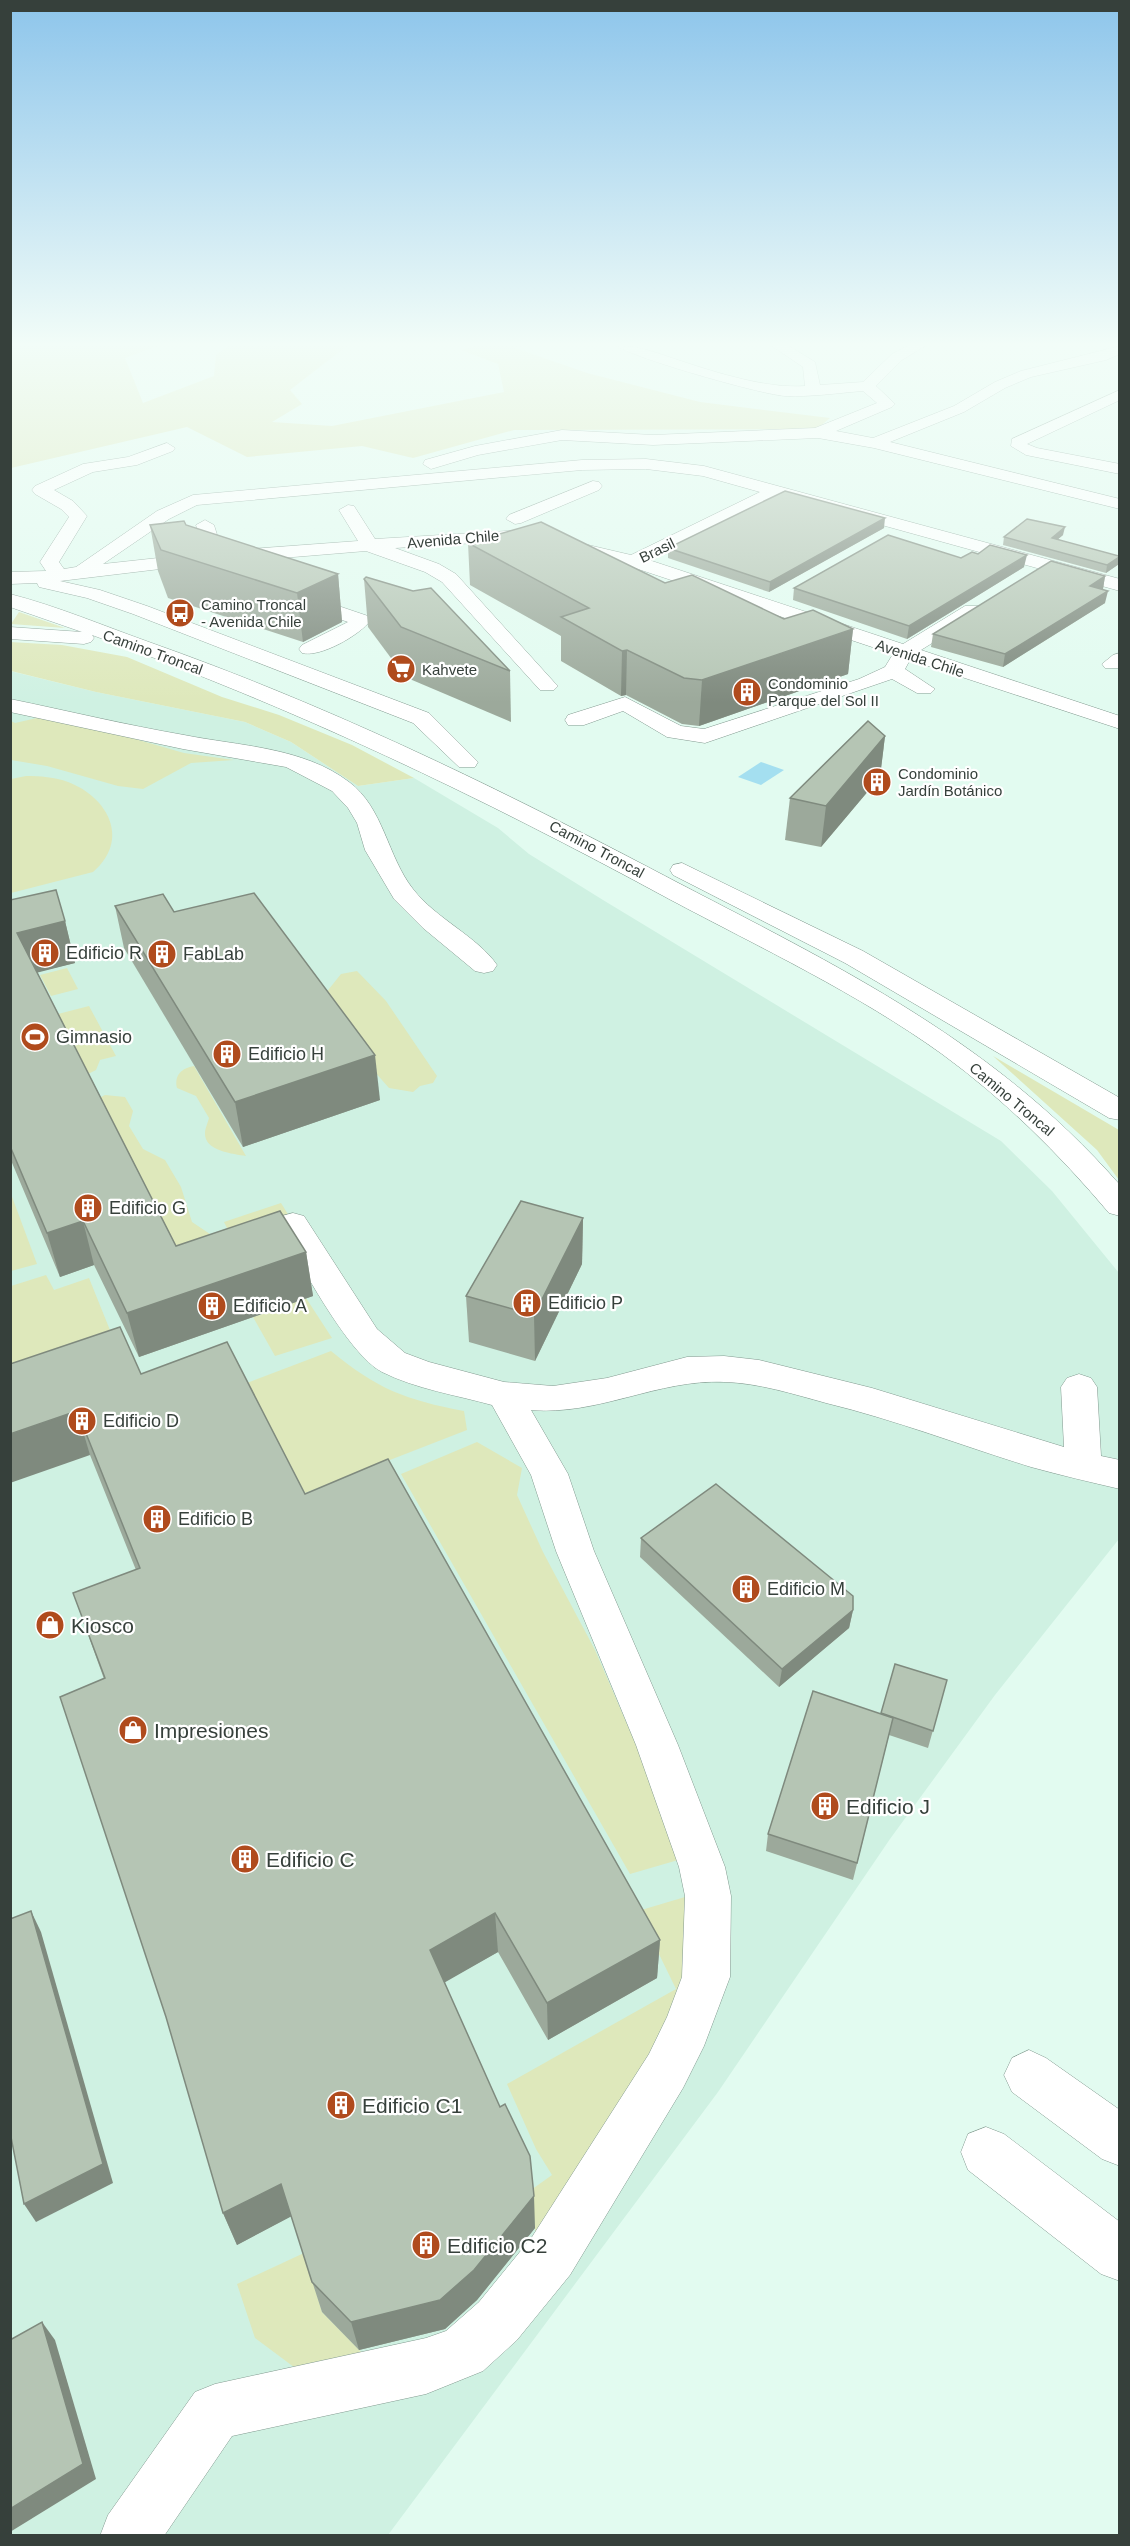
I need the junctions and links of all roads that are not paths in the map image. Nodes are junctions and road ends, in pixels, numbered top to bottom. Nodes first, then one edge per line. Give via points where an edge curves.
1 (108, 465) edge
2 (434, 465) edge
3 (594, 465) edge
4 (653, 465) edge
5 (962, 465) edge
6 (1098, 465) edge
7 (1119, 469) edge
8 (378, 484) junction
9 (593, 486) dead end
10 (777, 490) junction
11 (1119, 504) edge
12 (348, 510) dead end
13 (514, 520) junction
14 (205, 525) dead end
15 (905, 526) junction
16 (885, 537) edge
17 (370, 546) junction
18 (215, 558) junction
19 (185, 560) junction
20 (633, 561) junction
21 (1045, 565) junction
22 (81, 571) junction
23 (58, 573) junction
24 (229, 575) edge
25 (1025, 578) edge
26 (16, 580) edge
27 (1119, 585) edge
28 (284, 593) edge
29 (93, 594) junction
30 (784, 595) dead end
31 (10, 600) edge
32 (984, 603) edge
33 (764, 606) junction
34 (10, 633) edge
35 (130, 642) junction
36 (309, 649) dead end
37 (898, 662) junction
38 (548, 686) dead end
39 (924, 689) dead end
40 (10, 705) edge
41 (576, 720) dead end
42 (1119, 723) edge
43 (467, 762) junction
44 (484, 965) dead end
45 (1119, 1111) edge
46 (1119, 1206) edge
47 (293, 1224) dead end
48 (1079, 1387) dead end
49 (504, 1395) junction
50 (1083, 1466) junction
51 (1119, 1475) edge
52 (1029, 2075) dead end
53 (1119, 2141) edge
54 (986, 2152) dead end
55 (1119, 2255) edge
56 (129, 2535) edge

1 - 23 street via 89,468 41,490 78,516 49,562
2 - 8 street
3 - 8 street
4 - 10 street via 704,471
5 - 11 street
6 - 7 street
8 - 22 street via 193,500 163,515
9 - 13 street
10 - 15 street
10 - 20 street, Brasil
12 - 17 street
13 - 17 street, Avenida Chile via 469,537
13 - 20 street, Avenida Chile via 550,539
14 - 18 street
15 - 16 street
15 - 21 street
17 - 18 street, Avenida Chile
17 - 38 street via 449,578
18 - 19 street, Avenida Chile
19 - 22 street, Avenida Chile
19 - 24 street
20 - 33 street, Avenida Chile
21 - 25 street
21 - 27 street
22 - 23 street, Avenida Chile
22 - 29 street via 81,578
23 - 26 street, Avenida Chile
26 - 29 street, Camino Troncal
26 - 43 street, Camino Troncal via 362,714
28 - 36 street via 361,620 353,628
29 - 43 street, Camino Troncal via 421,718
30 - 33 street
31 - 35 street, Camino Troncal
32 - 37 street
33 - 37 street, Avenida Chile
34 - 35 street
35 - 46 street, Camino Troncal via 297,706 529,813 879,1002 975,1066 1020,1103 1061,1140
37 - 39 street
37 - 41 street via 866,683 705,736 675,732 625,703
37 - 42 street, Avenida Chile
40 - 44 street via 292,761 340,786 369,822 377,850 403,894
43 - 45 street, Camino Troncal via 854,957
47 - 49 street via 365,1338 393,1362
48 - 50 street
49 - 50 street via 553,1399 607,1391 687,1370 724,1368 872,1401
49 - 56 street via 549,1474 575,1551 657,1745 702,1867 708,1896 706,1977 666,2071 551,2256 498,2321 464,2352 426,2366 215,2412
50 - 51 street
52 - 53 street
54 - 55 street

